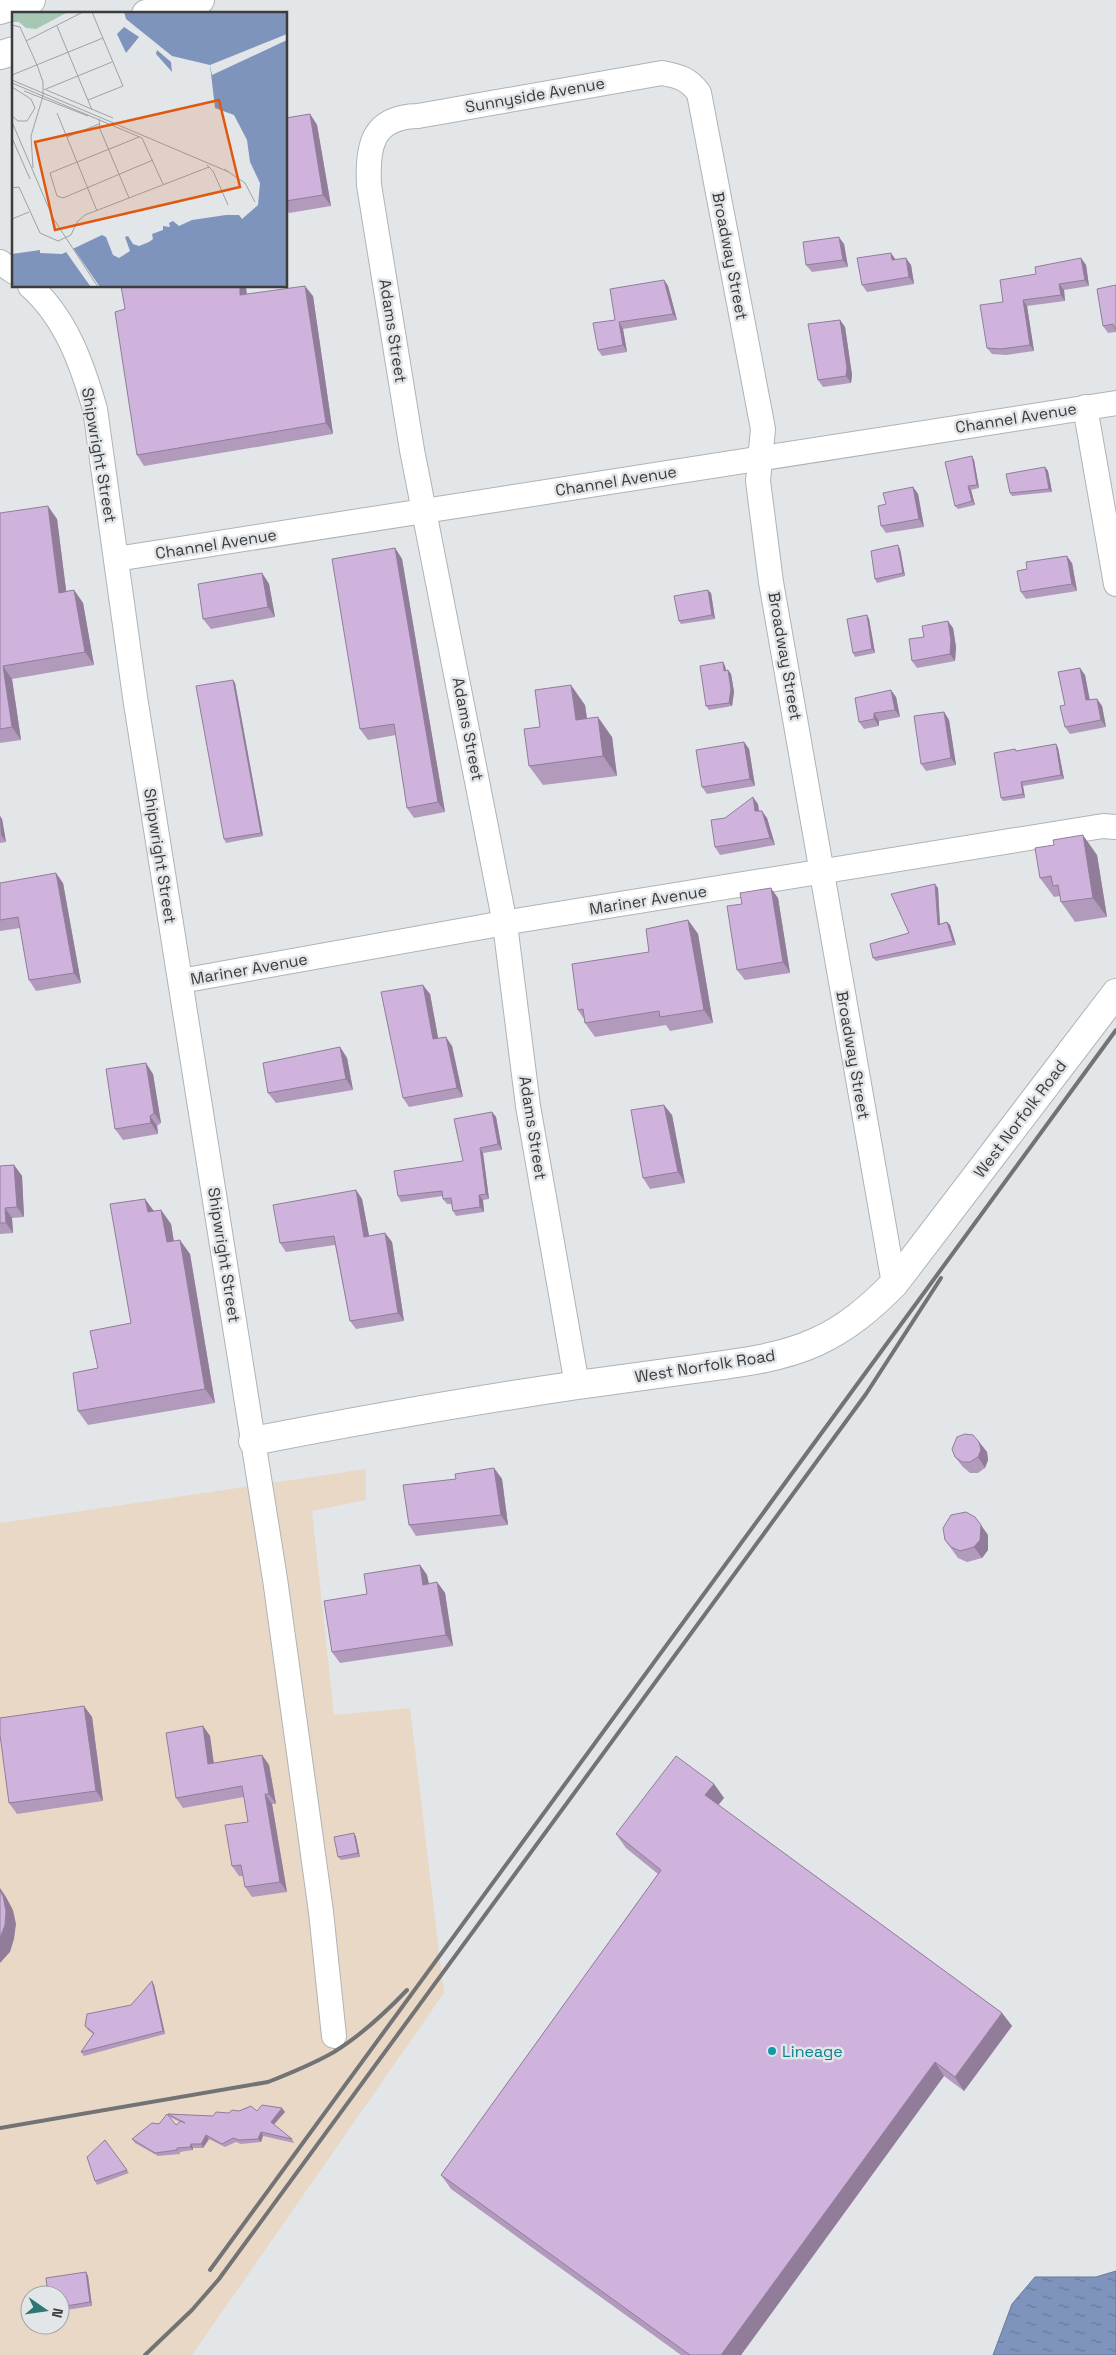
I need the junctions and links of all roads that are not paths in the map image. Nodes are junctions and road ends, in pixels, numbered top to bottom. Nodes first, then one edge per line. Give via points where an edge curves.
1 (31, 0) edge
2 (200, 0) edge
3 (0, 10) edge
4 (154, 12) edge
5 (640, 76) joint
6 (430, 114) joint
7 (0, 262) edge
8 (12, 271) edge
9 (32, 288) edge
10 (1116, 403) edge
11 (1085, 407) junction
12 (761, 457) junction
13 (425, 512) junction
14 (116, 558) junction
15 (1116, 584) edge
16 (1116, 827) edge
17 (822, 872) junction
18 (505, 924) junction
19 (180, 981) junction
20 (1116, 993) edge
21 (894, 1284) junction
22 (577, 1385) junction
23 (253, 1441) junction
24 (334, 2036) dead end

1 - 3 main road
2 - 4 main road
5 - 6 street, Sunnyside Avenue
5 - 12 street, Broadway Street via 662,73 680,76 692,83 699,93 763,430
6 - 13 street, Adams Street via 403,116 389,122 371,145 368,164 380,256
7 - 8 street
9 - 14 street, Shipwright Street via 59,321 85,373 95,410
10 - 11 street, Channel Avenue
11 - 12 street, Channel Avenue
11 - 15 street
12 - 13 street, Channel Avenue
12 - 17 street, Broadway Street via 758,481 771,582
13 - 14 street, Channel Avenue
13 - 18 street, Adams Street
14 - 19 street, Shipwright Street via 134,697
16 - 17 street, Mariner Avenue via 1102,826
17 - 18 street, Mariner Avenue
17 - 21 street, Broadway Street
18 - 19 street, Mariner Avenue
18 - 22 street, Adams Street via 528,1106
19 - 23 street, Shipwright Street
20 - 21 main road, West Norfolk Road
21 - 22 main road, West Norfolk Road via 846,1326 814,1343 739,1363
22 - 23 main road, West Norfolk Road via 388,1414
23 - 24 street, Shipwright Street via 321,1912

